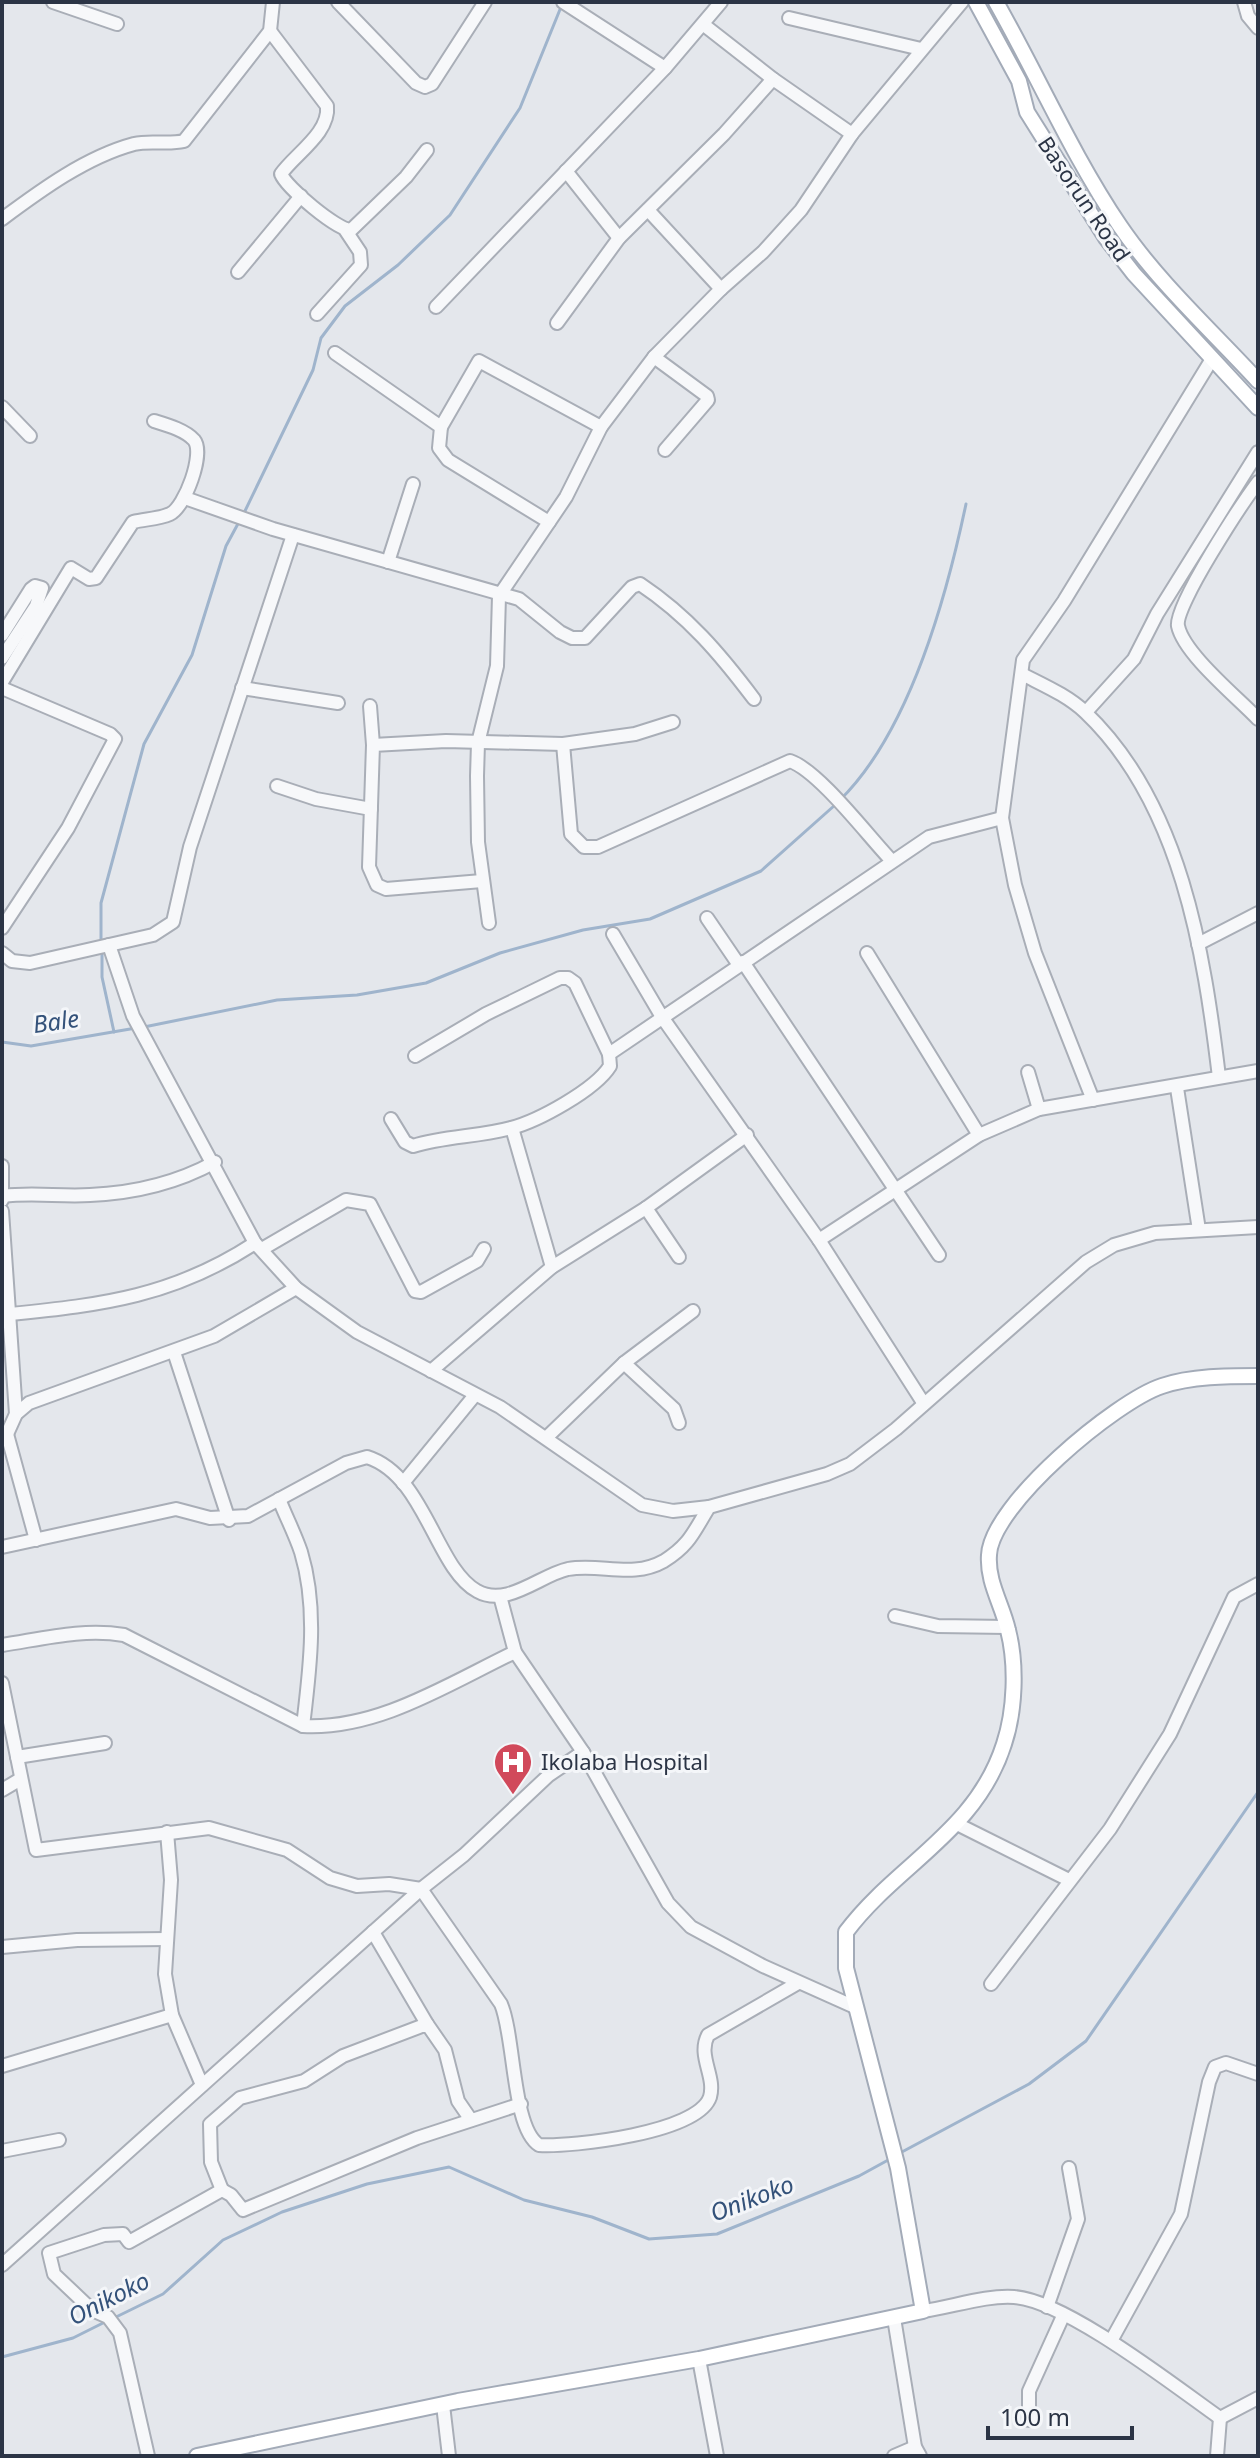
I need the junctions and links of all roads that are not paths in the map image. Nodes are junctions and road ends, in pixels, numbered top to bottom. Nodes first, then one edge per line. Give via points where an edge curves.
1 (53, 2) edge
2 (273, 2) edge
3 (485, 2) edge
4 (721, 2) edge
5 (962, 2) edge
6 (976, 2) edge
7 (996, 2) edge
8 (1244, 2) edge
9 (341, 3) edge
10 (564, 3) edge
11 (789, 18) dead end
12 (117, 24) dead end
13 (704, 25) junction
14 (1258, 28) edge
15 (270, 31) junction
16 (921, 49) junction
17 (665, 68) junction
18 (773, 79) junction
19 (852, 134) junction
20 (427, 150) dead end
21 (566, 171) junction
22 (301, 196) junction
23 (648, 210) junction
24 (2, 219) edge
25 (346, 231) junction
26 (619, 238) junction
27 (238, 272) dead end
28 (721, 289) junction
29 (436, 307) dead end
30 (317, 314) dead end
31 (557, 323) dead end
32 (335, 353) dead end
33 (654, 357) junction
34 (1212, 359) junction
35 (1258, 381) edge
36 (2, 407) edge
37 (1258, 408) edge
38 (154, 421) dead end
39 (441, 427) junction
40 (601, 427) junction
41 (30, 436) dead end
42 (665, 450) dead end
43 (1258, 452) edge
44 (1258, 482) edge
45 (413, 484) dead end
46 (185, 498) junction
47 (549, 522) junction
48 (293, 535) junction
49 (388, 562) junction
50 (499, 596) junction
51 (2, 635) edge
52 (2, 658) edge
53 (1022, 674) junction
54 (2, 685) edge
55 (242, 688) junction
56 (754, 699) dead end
57 (338, 703) dead end
58 (370, 706) dead end
59 (1086, 712) junction
60 (1258, 719) edge
61 (673, 722) dead end
62 (478, 743) junction
63 (563, 744) junction
64 (373, 745) junction
65 (277, 786) dead end
66 (371, 809) junction
67 (1002, 818) junction
68 (891, 860) junction
69 (482, 881) junction
70 (1258, 913) edge
71 (707, 918) dead end
72 (489, 923) dead end
73 (2, 928) edge
74 (613, 934) dead end
75 (1198, 944) junction
76 (98, 948) junction
77 (2, 953) edge
78 (867, 953) dead end
79 (741, 964) junction
80 (662, 1017) junction
81 (609, 1054) junction
82 (415, 1056) dead end
83 (1258, 1071) edge
84 (1028, 1072) dead end
85 (1219, 1077) junction
86 (1177, 1088) junction
87 (1093, 1100) junction
88 (1039, 1109) junction
89 (391, 1119) dead end
90 (512, 1128) junction
91 (747, 1135) junction
92 (979, 1135) junction
93 (215, 1162) junction
94 (2, 1166) edge
95 (896, 1191) junction
96 (3, 1198) edge
97 (646, 1208) junction
98 (2, 1211) edge
99 (1258, 1227) edge
100 (1199, 1230) junction
101 (819, 1240) junction
102 (258, 1246) junction
103 (484, 1249) dead end
104 (939, 1255) dead end
105 (679, 1257) dead end
106 (552, 1267) junction
107 (4, 1272) edge
108 (296, 1288) junction
109 (693, 1311) dead end
110 (10, 1314) junction
111 (174, 1352) junction
112 (624, 1363) junction
113 (431, 1371) junction
114 (1258, 1376) edge
115 (475, 1395) junction
116 (924, 1404) junction
117 (16, 1414) junction
118 (679, 1423) dead end
119 (5, 1434) edge
120 (546, 1438) junction
121 (403, 1483) junction
122 (279, 1499) junction
123 (709, 1507) junction
124 (229, 1520) junction
125 (36, 1540) junction
126 (2, 1547) edge
127 (1258, 1584) edge
128 (500, 1596) junction
129 (895, 1616) dead end
130 (1007, 1627) junction
131 (2, 1645) edge
132 (515, 1652) junction
133 (2, 1683) edge
134 (303, 1726) junction
135 (105, 1743) dead end
136 (583, 1752) junction
137 (17, 1757) junction
138 (19, 1780) junction
139 (2, 1790) edge
140 (959, 1825) junction
141 (167, 1832) junction
142 (1069, 1880) junction
143 (421, 1889) junction
144 (373, 1932) junction
145 (167, 1939) junction
146 (2, 1947) edge
147 (798, 1983) junction
148 (991, 1984) dead end
149 (857, 2008) junction
150 (172, 2015) junction
151 (427, 2024) junction
152 (2, 2066) edge
153 (1258, 2074) edge
154 (202, 2085) junction
155 (521, 2104) junction
156 (471, 2120) junction
157 (59, 2140) dead end
158 (2, 2151) edge
159 (1069, 2168) dead end
160 (222, 2190) junction
161 (2, 2265) edge
162 (1047, 2307) junction
163 (923, 2311) junction
164 (1063, 2316) junction
165 (894, 2318) junction
166 (1111, 2341) junction
167 (699, 2359) junction
168 (1258, 2398) edge
169 (443, 2405) junction
170 (1220, 2418) junction
171 (1029, 2420) dead end
172 (917, 2451) edge
173 (148, 2456) edge
174 (197, 2456) edge
175 (449, 2456) edge
176 (717, 2456) edge
177 (894, 2456) edge
178 (1217, 2456) edge

1 - 12 street
2 - 15 street
3 - 9 street via 425,87
4 - 13 street
5 - 16 street
6 - 34 main road, Basorun Road via 1019,81 1027,112 1106,238
7 - 35 main road, Basorun Road via 1080,163 1120,226
8 - 14 street
10 - 17 street
11 - 16 street
13 - 17 street
13 - 18 street
15 - 22 street via 327,106 322,127 281,174
15 - 24 street via 184,141 146,141 114,152 71,172
16 - 19 street
17 - 21 street
18 - 19 street
18 - 23 street
19 - 28 street via 801,210
20 - 25 street via 406,177
21 - 26 street
21 - 29 street
22 - 25 street
22 - 27 street
23 - 26 street
23 - 28 street
25 - 30 street via 360,252 361,265
26 - 31 street
28 - 33 street
32 - 39 street
33 - 40 street
33 - 42 street via 708,400
34 - 37 main road, Basorun Road
34 - 53 street via 1064,601 1026,653
36 - 41 street
38 - 46 street via 182,432 198,449
39 - 40 street via 479,361
39 - 47 street via 439,448 448,460
40 - 47 street via 580,474
43 - 59 street via 1134,659
44 - 60 street via 1178,614 1192,651
45 - 49 street
46 - 48 street
46 - 54 street via 173,513 133,522 96,578 71,568
47 - 50 street
48 - 49 street
48 - 55 street
49 - 50 street
50 - 56 street via 519,599 560,632 578,639 640,584 713,644
50 - 62 street via 497,666
51 - 52 street via 31,589 42,588
53 - 59 street
53 - 67 street
54 - 73 street via 115,739 68,828
55 - 57 street
55 - 76 street via 190,847 173,922 153,935
58 - 64 street
59 - 75 street via 1156,813
61 - 63 street via 635,734
62 - 63 street
62 - 64 street
62 - 69 street
63 - 68 street via 571,834 584,847 598,847 784,761 802,766
64 - 66 street
65 - 66 street
66 - 69 street via 369,867 377,885 386,889
67 - 68 street via 942,831
67 - 87 street via 1035,953
68 - 79 street
69 - 72 street
70 - 75 street
71 - 79 street
74 - 80 street
75 - 85 street
76 - 77 street via 30,963 12,961
76 - 93 street
78 - 92 street
79 - 80 street
79 - 95 street
80 - 81 street
80 - 91 street
81 - 82 street via 575,983 560,978
81 - 90 street via 610,1066 584,1092
83 - 85 street
84 - 88 street
85 - 86 street
86 - 87 street
86 - 100 street
87 - 88 street
88 - 92 street
89 - 90 street via 413,1146
90 - 106 street
91 - 97 street
91 - 101 street
92 - 95 street
93 - 96 street via 176,1181 137,1190 87,1196 31,1192
93 - 102 street
94 - 96 street
95 - 101 street
95 - 104 street
97 - 105 street
97 - 106 street
98 - 107 street
99 - 100 street
100 - 116 street via 1155,1233 1099,1253
101 - 116 street
102 - 103 street via 353,1200 370,1204 415,1291 477,1261
102 - 108 street
102 - 110 street via 193,1277 105,1305
106 - 113 street
107 - 110 street
108 - 111 street via 244,1321
108 - 113 street via 357,1332
109 - 112 street
110 - 117 street
111 - 117 street via 64,1388
111 - 124 street
112 - 118 street via 674,1409
112 - 120 street
113 - 115 street
114 - 130 main road via 1179,1381 1143,1393 1033,1483 990,1541 989,1573
115 - 120 street
115 - 121 street
116 - 123 street via 850,1464
117 - 119 street
119 - 125 street
120 - 123 street via 642,1505 673,1511
121 - 122 street via 375,1459 359,1456
121 - 128 street via 462,1577 477,1592
122 - 124 street
122 - 134 street via 301,1553 311,1619
123 - 128 street via 692,1539 662,1562 623,1572 567,1569
124 - 125 street via 176,1509
125 - 126 street
127 - 142 street via 1234,1597 1170,1734 1110,1829
128 - 132 street
129 - 130 street via 938,1626
130 - 140 main road via 1012,1697 1005,1744
131 - 134 street via 78,1633 124,1635
132 - 134 street via 363,1721
132 - 136 street
133 - 137 street
135 - 137 street
136 - 143 street via 549,1775
136 - 147 street via 668,1903 691,1927
137 - 138 street
138 - 139 street
138 - 141 street via 36,1850
140 - 142 street
140 - 149 main road via 846,1932 846,1968
141 - 143 street via 209,1828 287,1850 330,1878 357,1886
141 - 145 street
142 - 148 street
143 - 144 street
143 - 155 street via 501,2004 509,2022
144 - 151 street
144 - 154 street
145 - 146 street
145 - 150 street via 165,1974
147 - 149 street
147 - 155 street via 708,2035 704,2054 709,2099 681,2121 606,2139 539,2145 524,2127
149 - 163 main road via 898,2168
150 - 152 street
150 - 154 street
151 - 156 street via 445,2050 458,2101
151 - 160 street via 343,2056 304,2081 240,2098 210,2124 211,2162
153 - 166 street via 1226,2063 1215,2067 1181,2214
154 - 161 street
155 - 156 street
156 - 160 street via 243,2210
157 - 158 street
159 - 162 street via 1078,2219
160 - 173 street via 129,2242 123,2234 104,2235 49,2253 54,2274 120,2333
162 - 163 street via 1010,2297
162 - 164 street
163 - 165 main road
164 - 166 street
164 - 171 street via 1029,2391
165 - 167 main road
165 - 172 street
166 - 170 street
167 - 169 main road
167 - 176 street
168 - 170 street
169 - 174 main road
169 - 175 street
170 - 178 street
172 - 177 street

